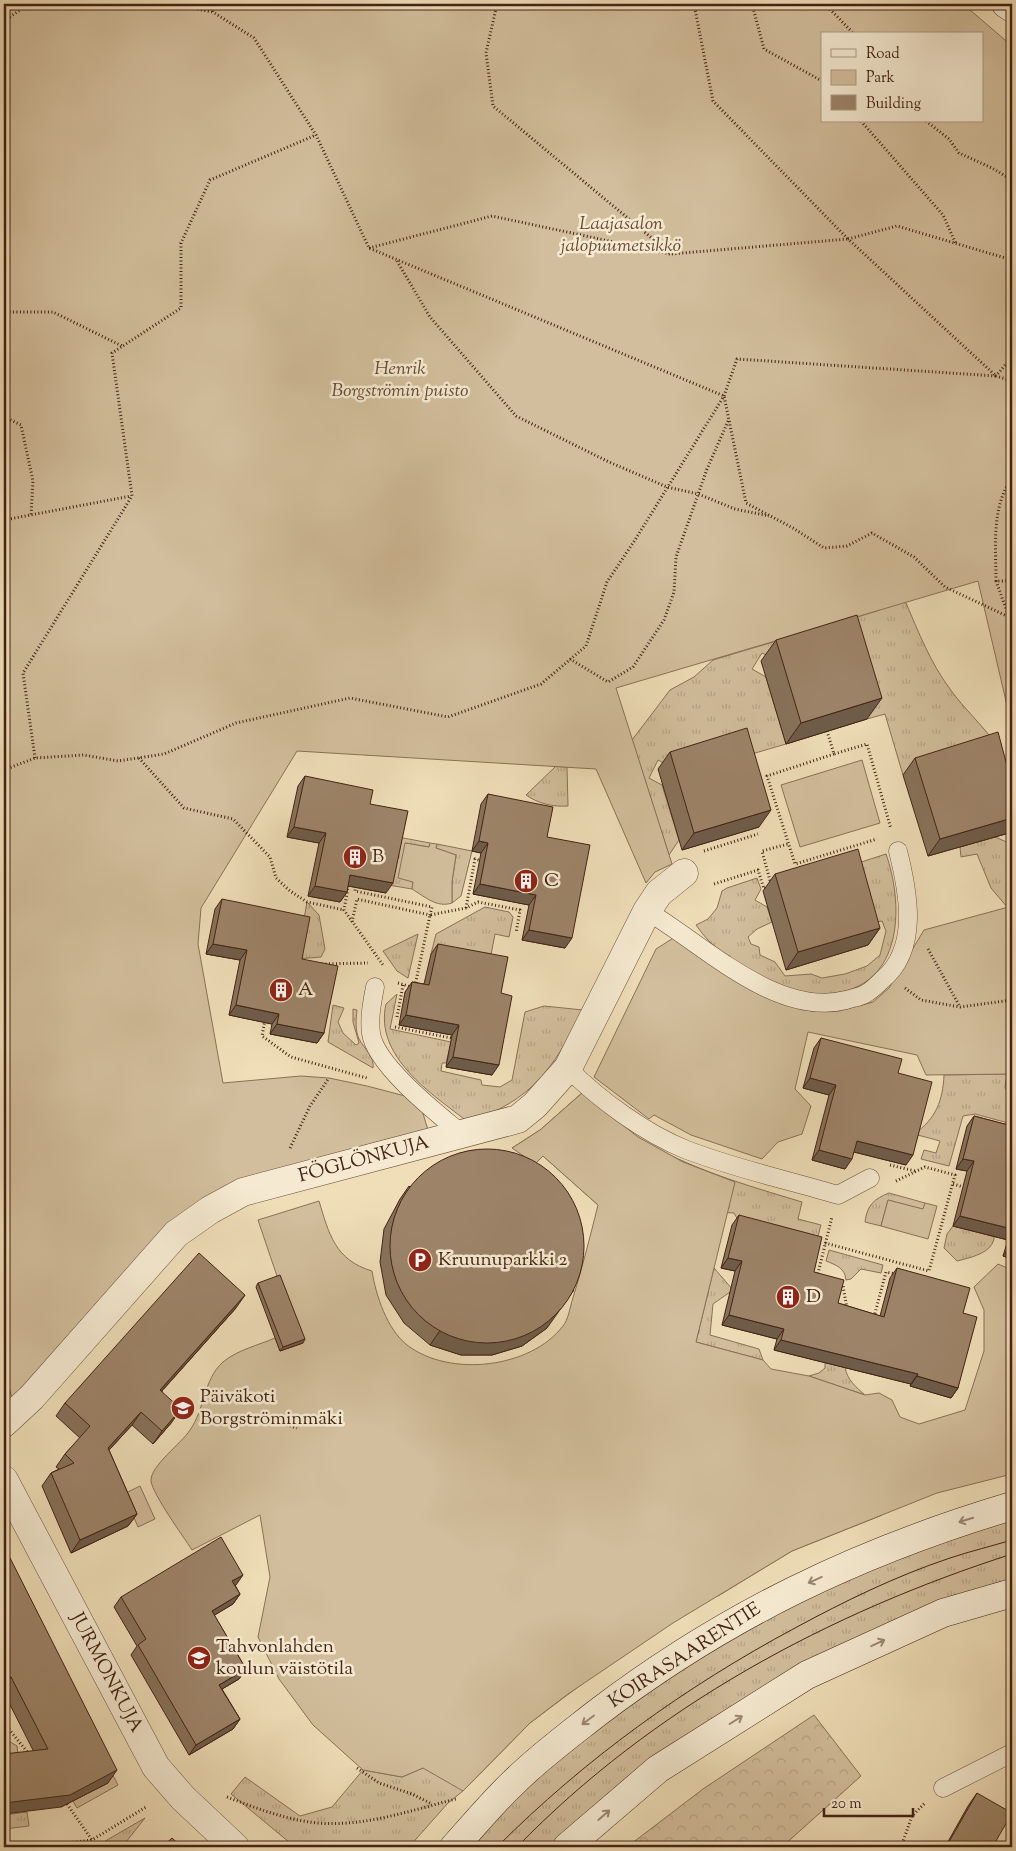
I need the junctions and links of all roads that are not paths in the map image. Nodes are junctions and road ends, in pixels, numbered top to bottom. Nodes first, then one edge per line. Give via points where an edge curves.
1 (1006, 4) edge
2 (1012, 8) edge
3 (895, 842) road end
4 (692, 863) edge
5 (647, 910) junction
6 (376, 987) dead end
7 (568, 1068) junction
8 (462, 1134) junction
9 (870, 1178) dead end
10 (4, 1423) edge
11 (4, 1480) edge
12 (1012, 1506) edge
13 (1012, 1592) edge
14 (1012, 1753) edge
15 (943, 1788) road end
16 (235, 1847) edge
17 (454, 1847) edge
18 (568, 1847) edge

1 - 2 street
3 - 5 lane via 905,879 909,913 903,951 888,976 864,995 830,1004 802,1001 775,992 735,971
4 - 5 street, FÖGLÖNKUJA via 659,893
5 - 7 street, FÖGLÖNKUJA
6 - 8 lane via 370,1014 371,1035 384,1058 409,1089
7 - 8 street, FÖGLÖNKUJA via 518,1119
7 - 9 lane via 581,1082 658,1136 696,1153 838,1195
8 - 10 street, FÖGLÖNKUJA via 243,1192 210,1210 176,1234 32,1397
11 - 16 street, JURMONKUJA via 156,1767 183,1798
12 -> 17 street, KOIRASAARENTIE via 875,1552 732,1622 633,1685 571,1733 513,1782
18 -> 13 street via 658,1769 807,1675 943,1613
14 - 15 lane

